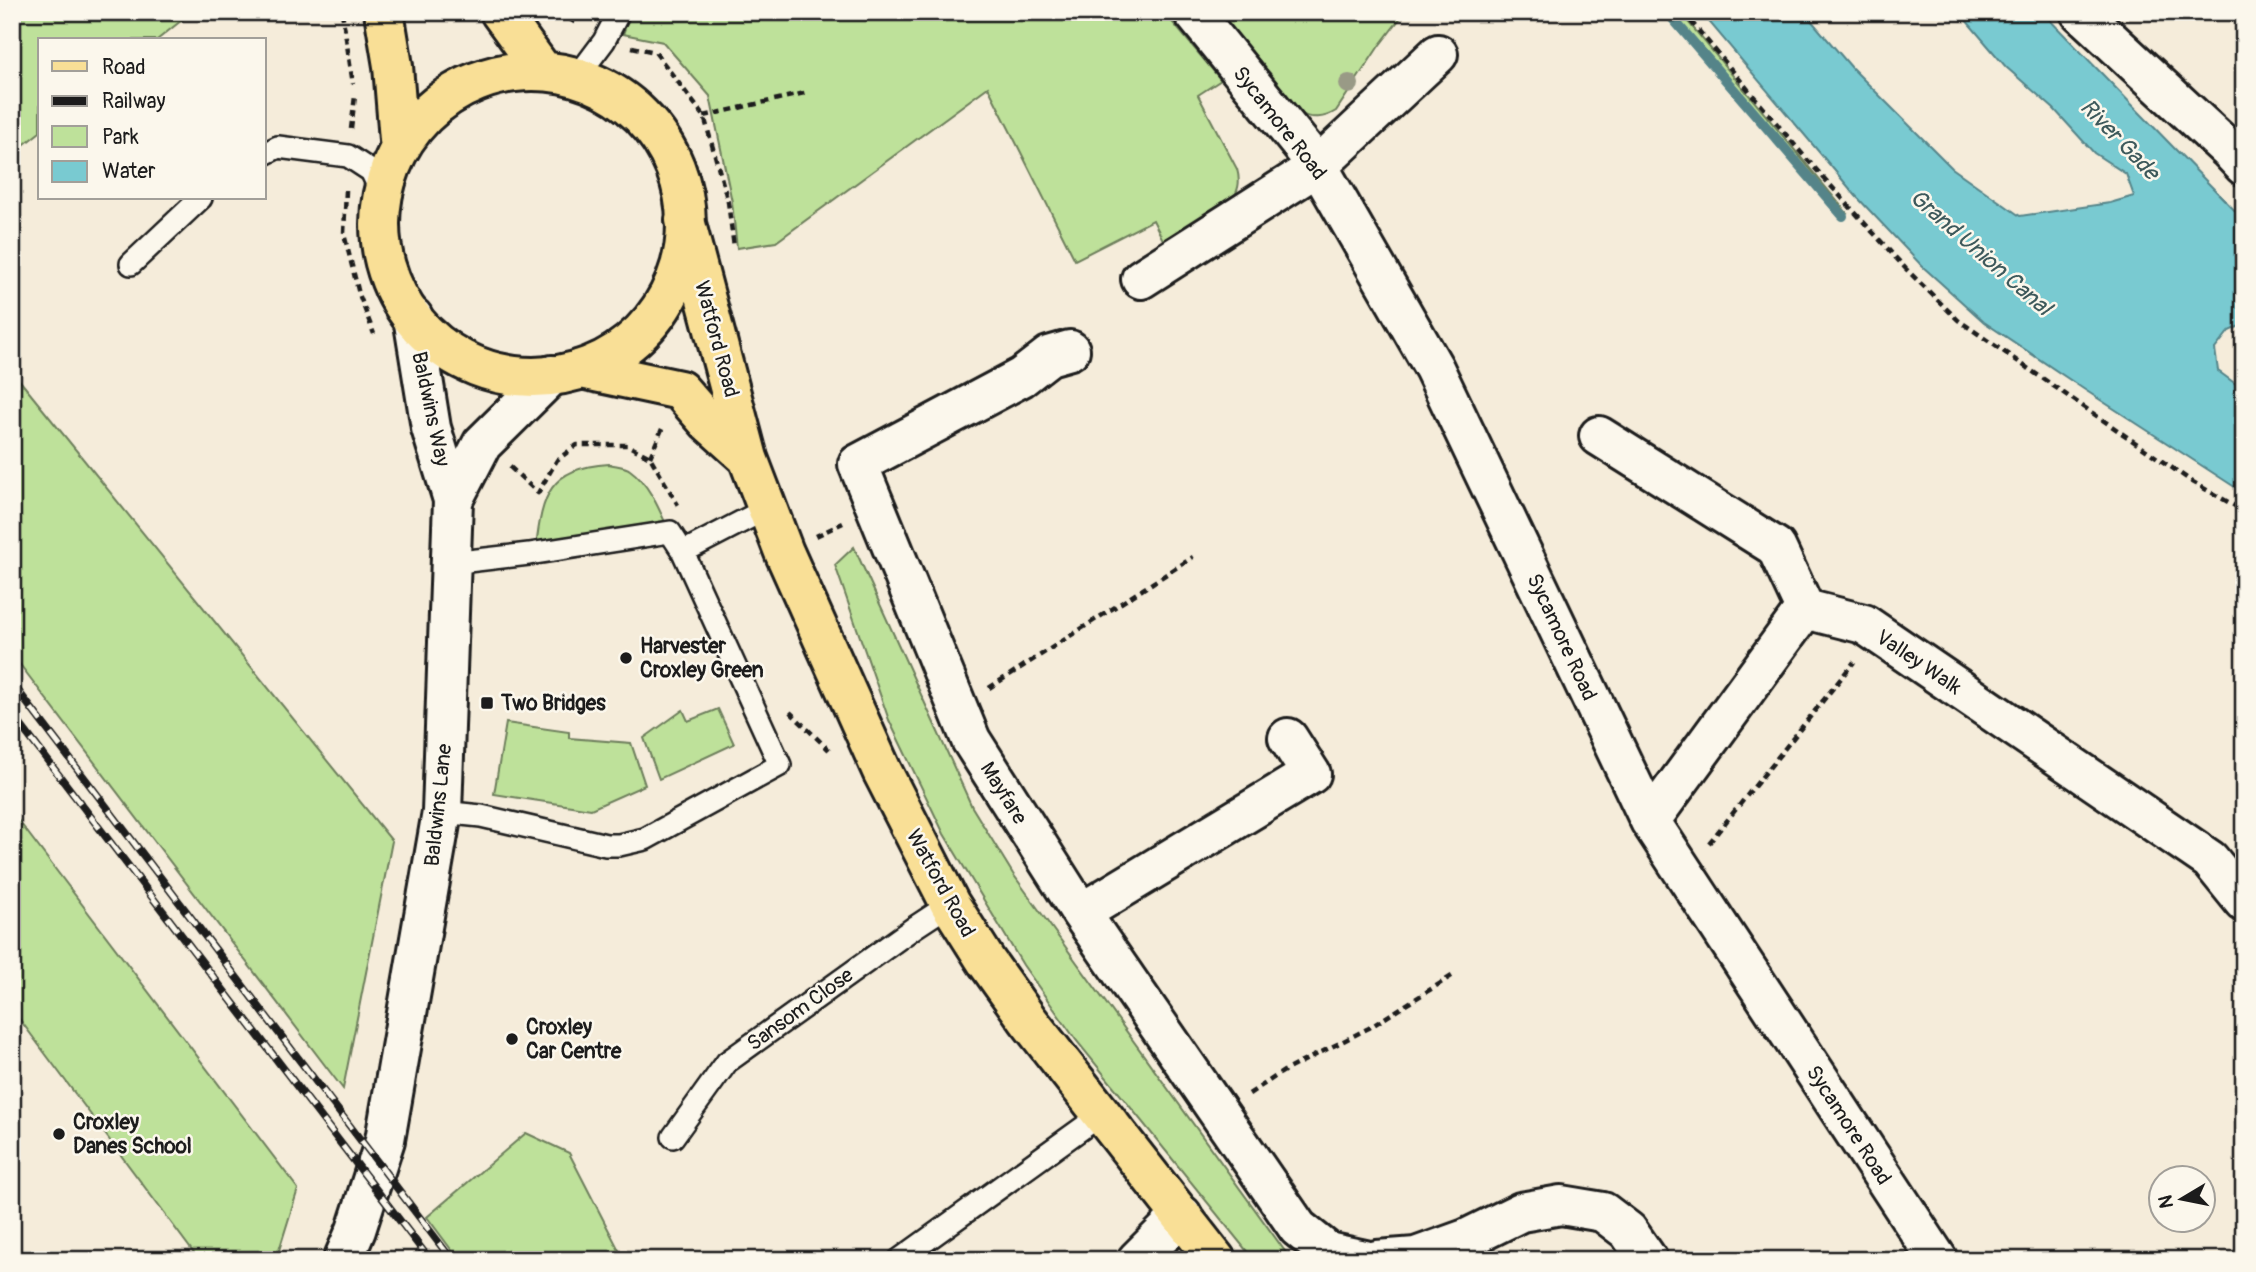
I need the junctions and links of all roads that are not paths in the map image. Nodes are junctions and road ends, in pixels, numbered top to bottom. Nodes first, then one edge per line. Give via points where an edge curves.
1 (383, 12) edge
2 (500, 12) edge
3 (619, 12) edge
4 (1193, 12) edge
5 (2080, 12) edge
6 (1438, 54) dead end
7 (559, 73) junction
8 (398, 140) junction
9 (266, 153) edge
10 (1318, 166) junction
11 (2244, 166) edge
12 (382, 194) junction
13 (199, 200) edge
14 (685, 220) junction
15 (131, 264) dead end
16 (1142, 279) dead end
17 (413, 317) junction
18 (1070, 350) dead end
19 (566, 372) junction
20 (1599, 436) dead end
21 (748, 458) junction
22 (453, 500) junction
23 (766, 509) junction
24 (683, 552) junction
25 (451, 563) junction
26 (1805, 609) junction
27 (1287, 738) dead end
28 (442, 812) junction
29 (1650, 821) junction
30 (2244, 902) edge
31 (950, 904) junction
32 (1081, 913) junction
33 (1102, 1114) junction
34 (673, 1137) dead end
35 (1182, 1215) junction
36 (343, 1260) edge
37 (900, 1260) edge
38 (1137, 1260) edge
39 (1216, 1260) edge
40 (1365, 1260) edge
41 (1377, 1260) edge
42 (1648, 1260) edge
43 (1938, 1260) edge

1 - 8 main road via 393,66
2 - 7 main road
3 - 7 lane via 604,41
4 - 10 street, Sycamore Road
5 - 11 street
6 - 10 street
7 - 8 main road via 513,74 454,97
7 - 14 main road via 611,89 647,118 675,170
8 - 12 main road
9 - 12 lane via 278,147 348,156 371,171
10 - 16 street
10 - 29 street, Sycamore Road via 1434,368
12 - 17 main road via 378,214 381,248 391,279
13 - 15 lane
14 - 19 main road via 678,277 662,309 615,351
14 - 21 main road, Watford Road
17 - 19 main road via 427,336 480,366 515,376
17 - 22 street, Baldwins Way via 431,428
18 - 32 street, Mayfare via 1049,356 1022,377 858,464 971,740
19 - 21 main road, Watford Road via 680,390
19 - 22 street, Baldwins Lane via 482,444
20 - 26 street via 1776,547
21 - 23 main road, Watford Road
22 - 25 street, Baldwins Lane
23 - 24 lane
23 - 31 main road, Watford Road via 881,771
24 - 25 lane via 670,532
24 - 28 lane via 780,765 645,839 619,845
25 - 28 street, Baldwins Lane
26 - 29 street
26 - 30 street, Valley Walk via 1864,624 2210,860
27 - 32 street via 1311,774
28 - 36 street, Baldwins Lane via 385,1140
29 - 43 street, Sycamore Road
31 - 33 main road, Watford Road via 1028,1020
31 - 34 lane, Sansom Close via 727,1062
32 - 40 street, Mayfare via 1298,1228 1328,1252
33 - 35 main road, Watford Road
33 - 37 lane
35 - 38 street
35 - 39 main road, Watford Road
41 - 42 street via 1416,1257 1521,1212 1561,1205 1603,1212 1628,1231

